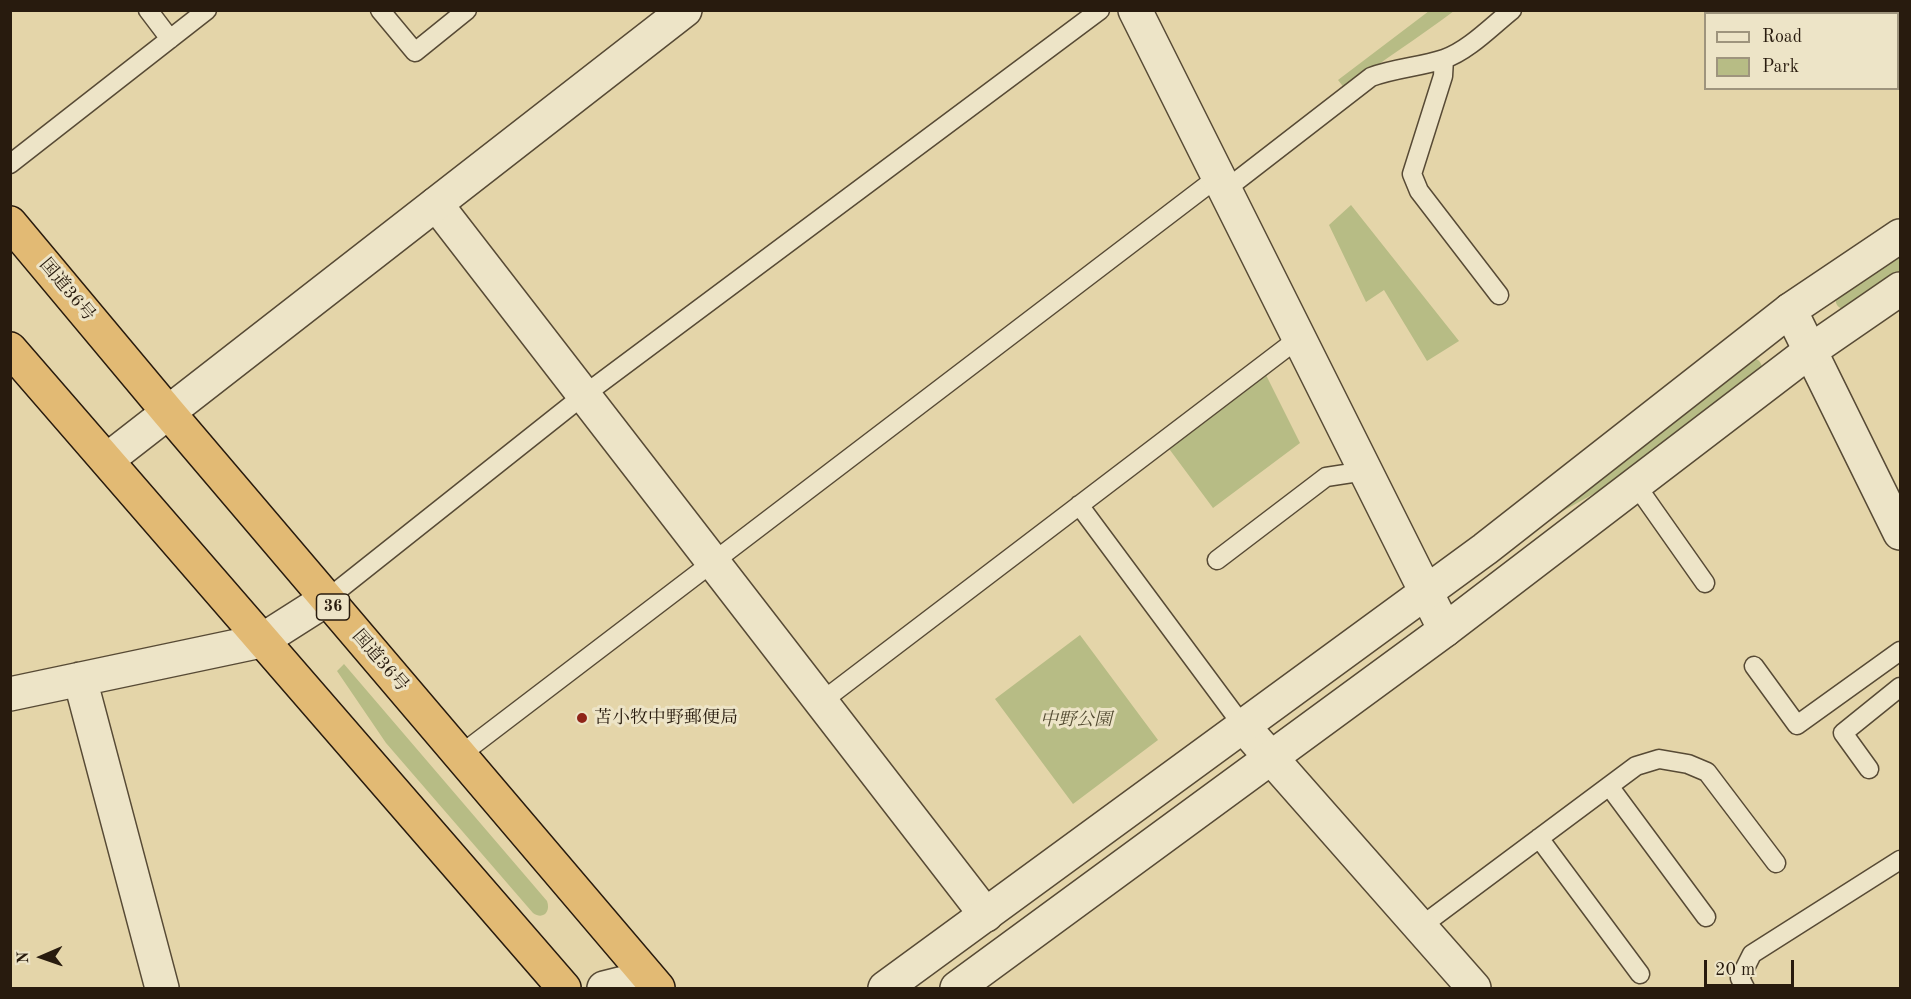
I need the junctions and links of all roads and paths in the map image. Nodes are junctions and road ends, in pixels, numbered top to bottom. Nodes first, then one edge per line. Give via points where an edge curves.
1 (148, 10) edge
2 (207, 10) edge
3 (380, 10) edge
4 (467, 10) edge
5 (685, 10) edge
6 (1100, 10) edge
7 (1512, 10) edge
8 (1135, 11) edge
9 (170, 39) junction
10 (1444, 58) junction
11 (10, 164) edge
12 (1221, 183) junction
13 (436, 204) junction
14 (10, 223) edge
15 (1900, 236) edge
16 (1900, 289) edge
17 (1499, 295) dead end
18 (1790, 310) junction
19 (1299, 338) junction
20 (10, 349) edge
21 (1810, 351) junction
22 (584, 395) junction
23 (168, 412) junction
24 (107, 460) junction
25 (1365, 471) junction
26 (1636, 485) junction
27 (1079, 505) junction
28 (1900, 533) edge
29 (1217, 560) dead end
30 (712, 562) junction
31 (1705, 583) dead end
32 (1426, 592) junction
33 (327, 599) junction
34 (1445, 630) junction
35 (261, 640) junction
36 (1900, 651) edge
37 (1754, 666) dead end
38 (80, 679) junction
39 (1900, 687) edge
40 (10, 694) edge
41 (821, 702) junction
42 (1243, 726) junction
43 (460, 755) junction
44 (1270, 758) junction
45 (1869, 769) dead end
46 (1609, 786) junction
47 (1539, 838) junction
48 (1900, 860) edge
49 (1776, 863) dead end
50 (986, 915) junction
51 (1706, 917) dead end
52 (1420, 927) junction
53 (1640, 975) dead end
54 (653, 983) edge
55 (162, 988) edge
56 (564, 988) edge
57 (604, 988) edge
58 (885, 988) edge
59 (957, 988) edge
60 (1474, 988) edge
61 (1745, 988) edge

1 - 9 lane
2 - 9 lane
3 - 4 lane via 416,52
5 - 13 street
6 - 22 lane
7 - 10 lane via 1462,49
8 - 12 street
9 - 11 lane
10 - 12 lane via 1371,77
10 - 17 lane via 1443,76 1412,174 1419,191
12 - 19 street
12 - 30 lane
13 - 22 street
13 - 23 street
14 - 23 highway, 国道36号 / 36
15 - 18 street
16 - 21 street
18 - 21 street
18 - 32 street
19 - 25 street
19 - 27 lane
20 - 24 highway
21 - 26 street
21 - 28 street
22 - 30 street
22 - 33 lane
23 - 24 street
23 - 33 highway, 国道36号 / 36
24 - 35 highway
25 - 29 lane via 1326,477
25 - 32 street
26 - 31 lane
26 - 34 street
27 - 41 lane
27 - 42 lane
30 - 41 street
30 - 43 lane
32 - 34 street
32 - 42 street
33 - 35 street
33 - 43 highway, 国道36号 / 36
34 - 44 street
35 - 38 street
35 - 56 highway
36 - 37 lane via 1797,725
38 - 40 street
38 - 55 street
39 - 45 lane via 1843,733
41 - 50 street
42 - 44 street
42 - 50 street
43 - 54 highway, 国道36号 / 36
44 - 52 street
44 - 59 street
46 - 47 lane
46 - 49 lane via 1636,766 1659,759 1707,772
46 - 51 lane
47 - 52 lane
47 - 53 lane
48 - 61 lane via 1752,954 1740,978
50 - 58 street
52 - 60 street
54 - 57 street

